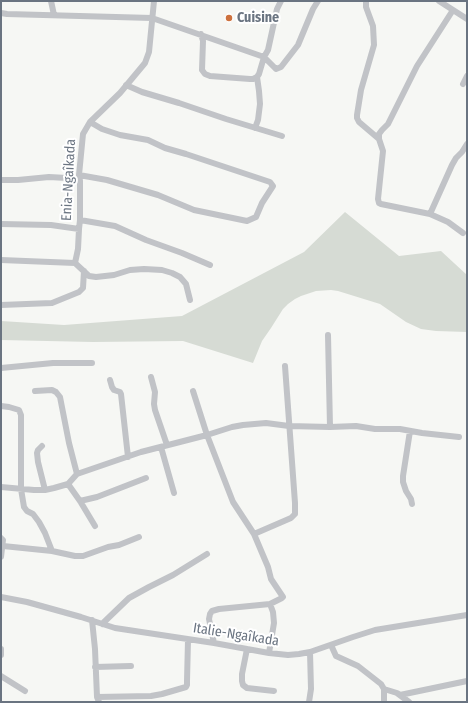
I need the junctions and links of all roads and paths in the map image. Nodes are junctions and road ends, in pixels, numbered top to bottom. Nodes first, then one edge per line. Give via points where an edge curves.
1 (51, 1) edge
2 (154, 1) edge
3 (281, 1) edge
4 (318, 1) edge
5 (366, 1) edge
6 (439, 1) edge
7 (453, 10) junction
8 (1, 13) edge
9 (54, 15) junction
10 (152, 18) junction
11 (467, 19) edge
12 (201, 34) junction
13 (264, 57) junction
14 (467, 76) edge
15 (257, 77) junction
16 (463, 84) dead end
17 (126, 85) junction
18 (90, 122) junction
19 (255, 128) junction
20 (282, 136) dead end
21 (378, 139) junction
22 (467, 144) edge
23 (79, 178) junction
24 (1, 180) edge
25 (430, 214) junction
26 (80, 220) junction
27 (1, 224) edge
28 (79, 229) junction
29 (463, 233) dead end
30 (1, 260) edge
31 (75, 263) junction
32 (210, 265) dead end
33 (84, 271) junction
34 (190, 300) dead end
35 (1, 305) edge
36 (328, 335) dead end
37 (92, 363) dead end
38 (285, 366) dead end
39 (1, 368) edge
40 (151, 377) dead end
41 (110, 380) dead end
42 (36, 391) dead end
43 (193, 391) dead end
44 (1, 406) edge
45 (289, 426) junction
46 (330, 427) junction
47 (410, 431) junction
48 (207, 436) junction
49 (459, 437) dead end
50 (42, 446) dead end
51 (164, 446) junction
52 (128, 456) junction
53 (78, 474) junction
54 (146, 478) dead end
55 (68, 484) junction
56 (1, 487) edge
57 (21, 489) junction
58 (45, 490) junction
59 (174, 493) dead end
60 (80, 501) junction
61 (412, 504) dead end
62 (95, 526) dead end
63 (254, 534) junction
64 (139, 537) dead end
65 (1, 538) edge
66 (3, 546) junction
67 (52, 551) junction
68 (207, 554) dead end
69 (1, 557) edge
70 (1, 597) edge
71 (270, 604) junction
72 (467, 615) edge
73 (92, 620) junction
74 (102, 624) junction
75 (188, 640) junction
76 (214, 643) junction
77 (331, 645) junction
78 (1, 649) edge
79 (246, 649) junction
80 (310, 652) junction
81 (269, 653) junction
82 (1, 655) edge
83 (131, 666) dead end
84 (95, 667) junction
85 (1, 676) edge
86 (467, 681) edge
87 (384, 689) junction
88 (274, 691) dead end
89 (25, 692) dead end
90 (400, 695) junction
91 (98, 699) edge
92 (309, 702) edge
93 (384, 702) edge
94 (409, 702) edge

1 - 9 street
2 - 10 street, Enia-Ngaîkada
3 - 13 street
4 - 13 street via 298,45 281,67 276,69
5 - 21 street via 373,26 374,45 361,90 357,118
6 - 7 street
7 - 11 street
7 - 21 street via 417,66
8 - 9 street
9 - 10 street
10 - 12 street
10 - 17 street, Enia-Ngaîkada via 149,52 145,63
12 - 13 street
12 - 15 street via 202,70 205,74 250,79
13 - 15 street
14 - 16 street
15 - 19 street via 260,104
17 - 18 street, Enia-Ngaîkada
17 - 19 street
18 - 23 street, Enia-Ngaîkada via 82,134
18 - 23 street via 102,129 148,140 165,148 270,182 273,186 256,217 246,221 194,210 158,195 107,180
19 - 20 street
21 - 25 street via 383,151 379,203
22 - 25 street via 452,165
23 - 24 street
23 - 26 street, Enia-Ngaîkada
25 - 29 street via 448,222
26 - 28 street, Enia-Ngaîkada
26 - 32 street via 115,226
27 - 28 street via 51,225
28 - 31 street, Enia-Ngaîkada
30 - 31 street
31 - 33 street
33 - 34 street via 89,276 96,277 130,270 162,270 180,277 186,284
33 - 35 street via 83,288 79,292 52,303
36 - 46 street
37 - 39 street via 53,363
38 - 45 street
40 - 51 street via 156,392 155,410
41 - 52 street via 112,388 122,394
42 - 53 street via 52,390 60,397
43 - 48 street
44 - 57 street via 19,410 21,415
45 - 46 street
45 - 48 street via 243,424
45 - 63 street via 295,514
46 - 47 street via 356,426
47 - 49 street
47 - 61 street via 403,476
48 - 51 street
48 - 63 street via 233,502
50 - 58 street via 37,453
51 - 52 street
51 - 59 street
52 - 53 street
53 - 55 street
54 - 60 street
55 - 58 street
55 - 60 street
56 - 57 street
57 - 58 street
57 - 67 street via 24,507 39,522
60 - 62 street
63 - 71 street via 271,579 283,597
64 - 67 street via 83,556
65 - 66 street
66 - 67 street
66 - 69 street
68 - 74 street via 129,598
70 - 73 street, Italie-Ngaîkada
71 - 76 street via 212,611 209,619
71 - 81 street via 274,623
72 - 77 street, Italie-Ngaîkada via 375,630
73 - 74 street, Italie-Ngaîkada
73 - 84 street
74 - 75 street, Italie-Ngaîkada
75 - 76 street, Italie-Ngaîkada
75 - 91 street via 186,687 151,696
76 - 79 street, Italie-Ngaîkada
77 - 80 street, Italie-Ngaîkada
77 - 87 street via 336,656 358,666
78 - 82 street
79 - 81 street, Italie-Ngaîkada
79 - 88 street via 243,685 247,688
80 - 81 street, Italie-Ngaîkada via 288,655
80 - 92 street
83 - 84 street
84 - 91 street
85 - 89 street
86 - 90 street
87 - 90 street
87 - 93 street
90 - 94 street

